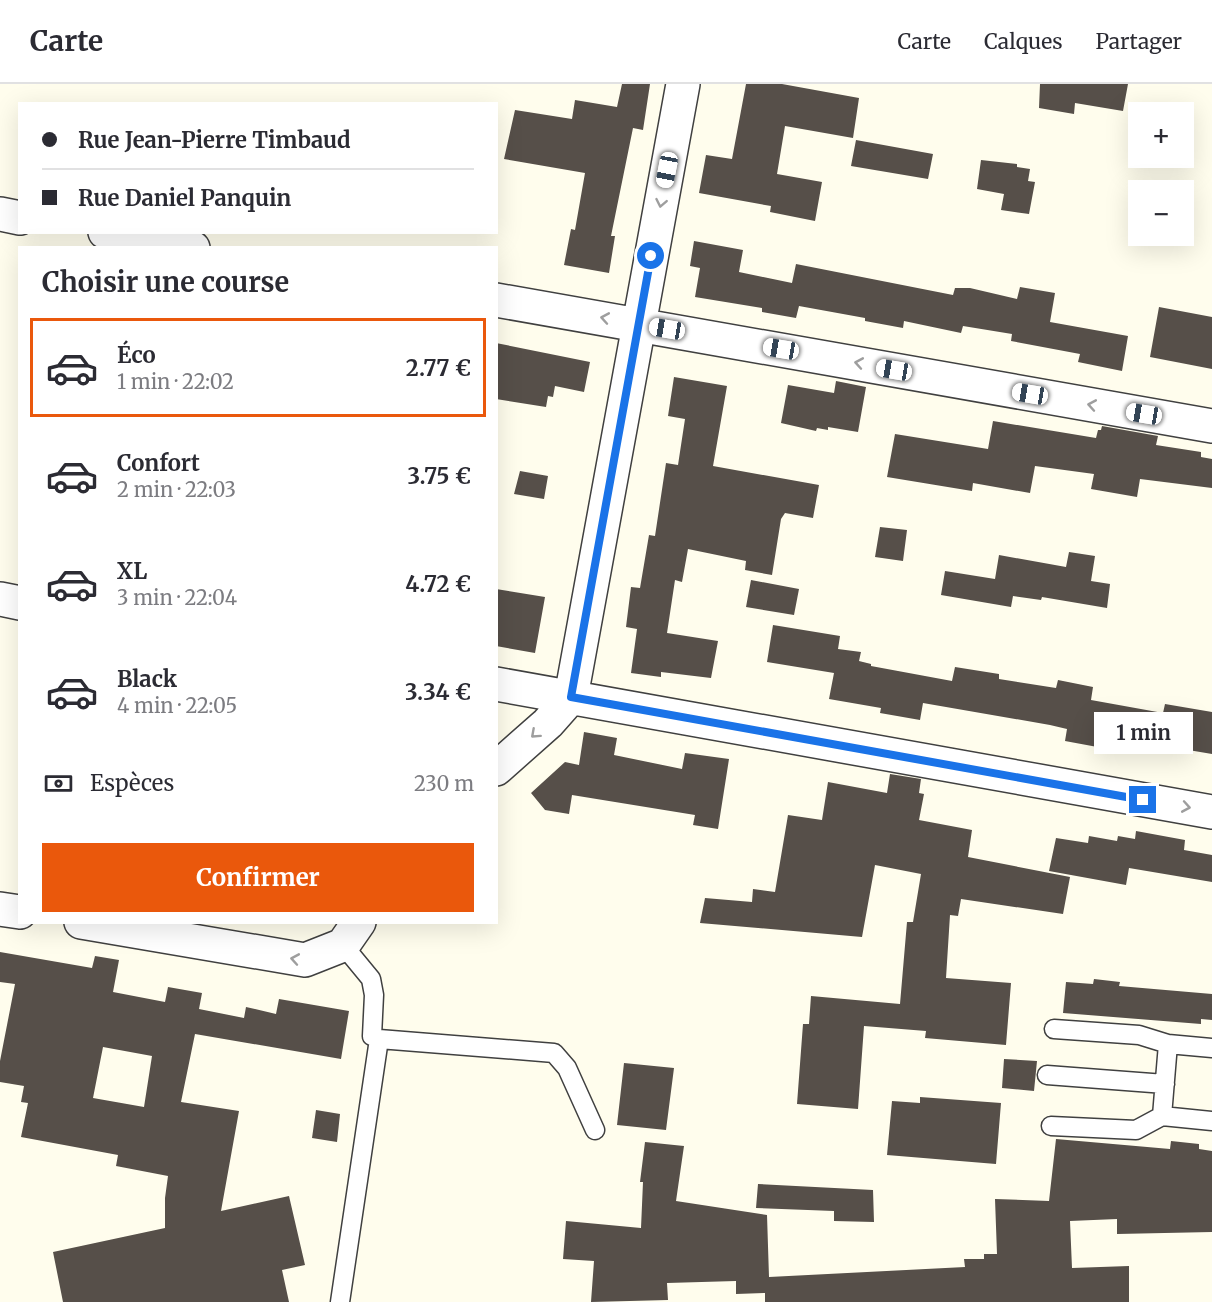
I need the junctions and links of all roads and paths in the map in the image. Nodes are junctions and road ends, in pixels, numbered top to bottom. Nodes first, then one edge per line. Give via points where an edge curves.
1 (683, 84) edge
2 (0, 214) edge
3 (18, 218) edge
4 (116, 234) edge
5 (181, 246) edge
6 (498, 300) edge
7 (638, 324) junction
8 (1212, 426) edge
9 (0, 599) edge
10 (18, 603) edge
11 (498, 684) edge
12 (571, 697) junction
13 (498, 767) edge
14 (1212, 812) edge
15 (0, 909) edge
16 (18, 912) edge
17 (93, 924) edge
18 (351, 934) edge
19 (1054, 1029) dead end
20 (379, 1039) junction
21 (1168, 1044) junction
22 (1212, 1048) edge
23 (1047, 1075) dead end
24 (1165, 1084) junction
25 (1162, 1116) junction
26 (1212, 1121) edge
27 (1051, 1126) dead end
28 (595, 1130) dead end
29 (340, 1302) edge

1 -> 7 street
2 - 3 street
4 - 5 street
7 -> 6 street
8 -> 7 street
7 - 12 street
9 - 10 street
11 - 12 street
12 -> 13 street
12 -> 14 street
15 - 16 street
18 -> 17 street via 305,960
18 - 20 lane via 371,979 374,995 370,1029 372,1036
19 - 21 lane via 1139,1035
20 - 28 lane via 554,1053 567,1068
20 - 29 lane
21 - 22 lane
21 - 24 lane
23 - 24 lane
24 - 25 lane
25 - 26 lane
25 - 27 lane via 1136,1130

